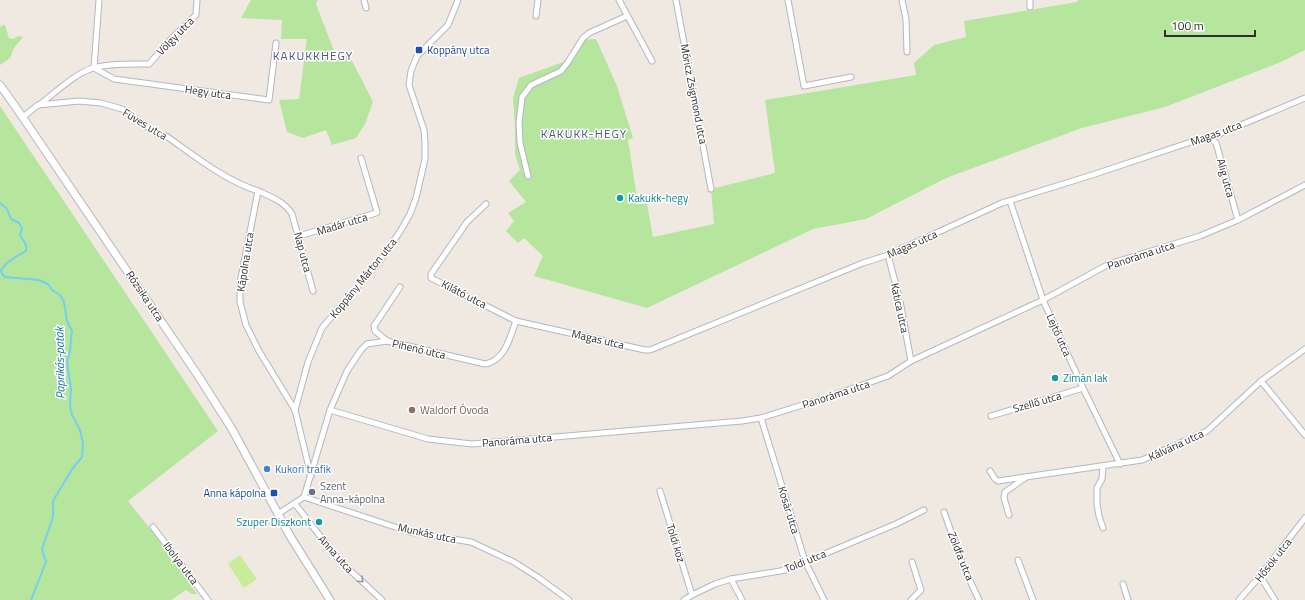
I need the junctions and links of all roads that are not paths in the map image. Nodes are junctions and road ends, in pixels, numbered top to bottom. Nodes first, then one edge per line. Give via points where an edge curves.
1 (99, 0) edge
2 (197, 0) edge
3 (364, 0) edge
4 (458, 0) edge
5 (538, 0) edge
6 (619, 0) edge
7 (676, 0) edge
8 (788, 0) edge
9 (902, 0) edge
10 (1030, 0) edge
11 (1030, 7) dead end
12 (366, 8) dead end
13 (536, 16) dead end
14 (627, 16) junction
15 (276, 43) dead end
16 (907, 52) dead end
17 (652, 61) dead end
18 (94, 68) junction
19 (851, 77) dead end
20 (0, 86) edge
21 (1305, 98) edge
22 (38, 105) junction
23 (23, 117) junction
24 (1210, 138) junction
25 (361, 158) dead end
26 (528, 176) dead end
27 (1305, 185) edge
28 (712, 189) dead end
29 (258, 191) junction
30 (1010, 200) junction
31 (486, 204) dead end
32 (1238, 220) junction
33 (299, 236) junction
34 (888, 255) junction
35 (400, 287) dead end
36 (313, 291) dead end
37 (1043, 300) junction
38 (516, 321) junction
39 (387, 341) junction
40 (1305, 349) edge
41 (910, 361) junction
42 (1262, 381) junction
43 (1084, 388) junction
44 (295, 410) junction
45 (330, 410) junction
46 (991, 416) dead end
47 (761, 418) junction
48 (1305, 435) edge
49 (1120, 464) junction
50 (1103, 466) junction
51 (990, 471) dead end
52 (311, 476) junction
53 (1028, 477) junction
54 (660, 491) dead end
55 (304, 497) junction
56 (295, 504) junction
57 (924, 510) dead end
58 (944, 512) dead end
59 (278, 514) junction
60 (1009, 515) dead end
61 (1305, 518) edge
62 (153, 527) dead end
63 (1103, 528) dead end
64 (1018, 560) dead end
65 (806, 561) junction
66 (912, 562) dead end
67 (1260, 576) junction
68 (731, 579) junction
69 (1123, 584) dead end
70 (692, 595) junction
71 (208, 600) edge
72 (330, 600) edge
73 (382, 600) edge
74 (569, 600) edge
75 (684, 600) edge
76 (742, 600) edge
77 (824, 600) edge
78 (911, 600) edge
79 (979, 600) edge
80 (1033, 600) edge
81 (1128, 600) edge
82 (1239, 600) edge
83 (1275, 600) edge

1 - 18 street
2 - 18 street, Völgy utca via 196,15 149,64
3 - 12 street
4 - 44 street, Koppány Márton utca via 448,25 417,56 411,71 409,85 424,130 425,158 410,214 380,261 322,328 308,362
5 - 13 street
6 - 14 street
7 - 28 street, Móricz Zsigmond utca
8 - 19 street via 804,86
9 - 16 street via 906,19
10 - 11 street
14 - 17 street
14 - 26 street via 589,33 561,71 531,86 522,97 519,123
15 - 18 street, Hegy utca via 269,100 114,79
18 - 22 street, Völgy utca via 80,73
20 - 23 main road, Rózsika utca
21 - 24 street, Magas utca
22 - 23 street
22 - 29 street, Füves utca via 79,101 101,103 122,109 227,177
23 - 59 main road, Rózsika utca via 197,374 233,432
24 - 30 street, Magas utca
24 - 32 street, Alig utca via 1216,144
25 - 33 street, Madár utca via 376,214
27 - 32 street, Panoráma utca
29 - 33 street, Nap utca via 285,205 292,214
29 - 44 street, Kápolna utca via 240,283 240,302 246,325 259,351
30 - 34 street, Magas utca
30 - 37 street, Lejtő utca
31 - 38 street, Kilátó utca via 467,222 431,274 431,278
32 - 37 street, Panoráma utca via 1200,236 1109,264
33 - 36 street, Nap utca
34 - 38 street, Magas utca via 650,350
34 - 41 street, Katica utca via 900,301
35 - 39 street via 374,326
37 - 41 street, Panoráma utca
37 - 43 street, Lejtő utca
38 - 39 street, Pihenő utca via 507,346 493,363 485,364
39 - 45 street, Pihenő utca via 370,343 363,348 348,371
40 - 42 street, Kálvária utca
41 - 47 street, Panoráma utca via 888,376
42 - 48 street
42 - 49 street, Kálvária utca via 1207,431 1142,460
43 - 46 street, Szellő utca
43 - 49 street, Lejtő utca
44 - 52 street, Koppány Márton utca
45 - 47 street, Panoráma utca via 428,440 472,444
45 - 52 street, Pihenő utca
47 - 65 street, Kosár utca
49 - 50 street, Kálvária utca
50 - 53 street, Kálvária utca
50 - 63 street via 1102,479 1097,488 1097,504
51 - 53 street, Kálvária utca via 998,481
52 - 55 street, Pihenő utca
53 - 60 street, Kálvária utca via 1005,492 1004,498
54 - 70 street, Toldi köz
55 - 56 street
55 - 74 street, Munkás utca via 410,532 471,542 514,562
56 - 59 street
56 -> 73 street, Anna utca via 339,560
57 - 65 street, Toldi utca
58 - 79 street, Zöldfa utca via 964,568
59 - 72 main road, Rózsika utca
61 - 67 street, Hősök utca
62 - 71 street, Ibolya utca
64 - 80 street
65 - 68 street, Toldi utca via 786,570
65 - 77 street, Kosár utca
66 - 78 street via 921,590
67 - 82 street, Hősök utca
67 - 83 street
68 - 70 street, Toldi utca
68 - 76 street
69 - 81 street
70 - 75 street, Toldi utca

